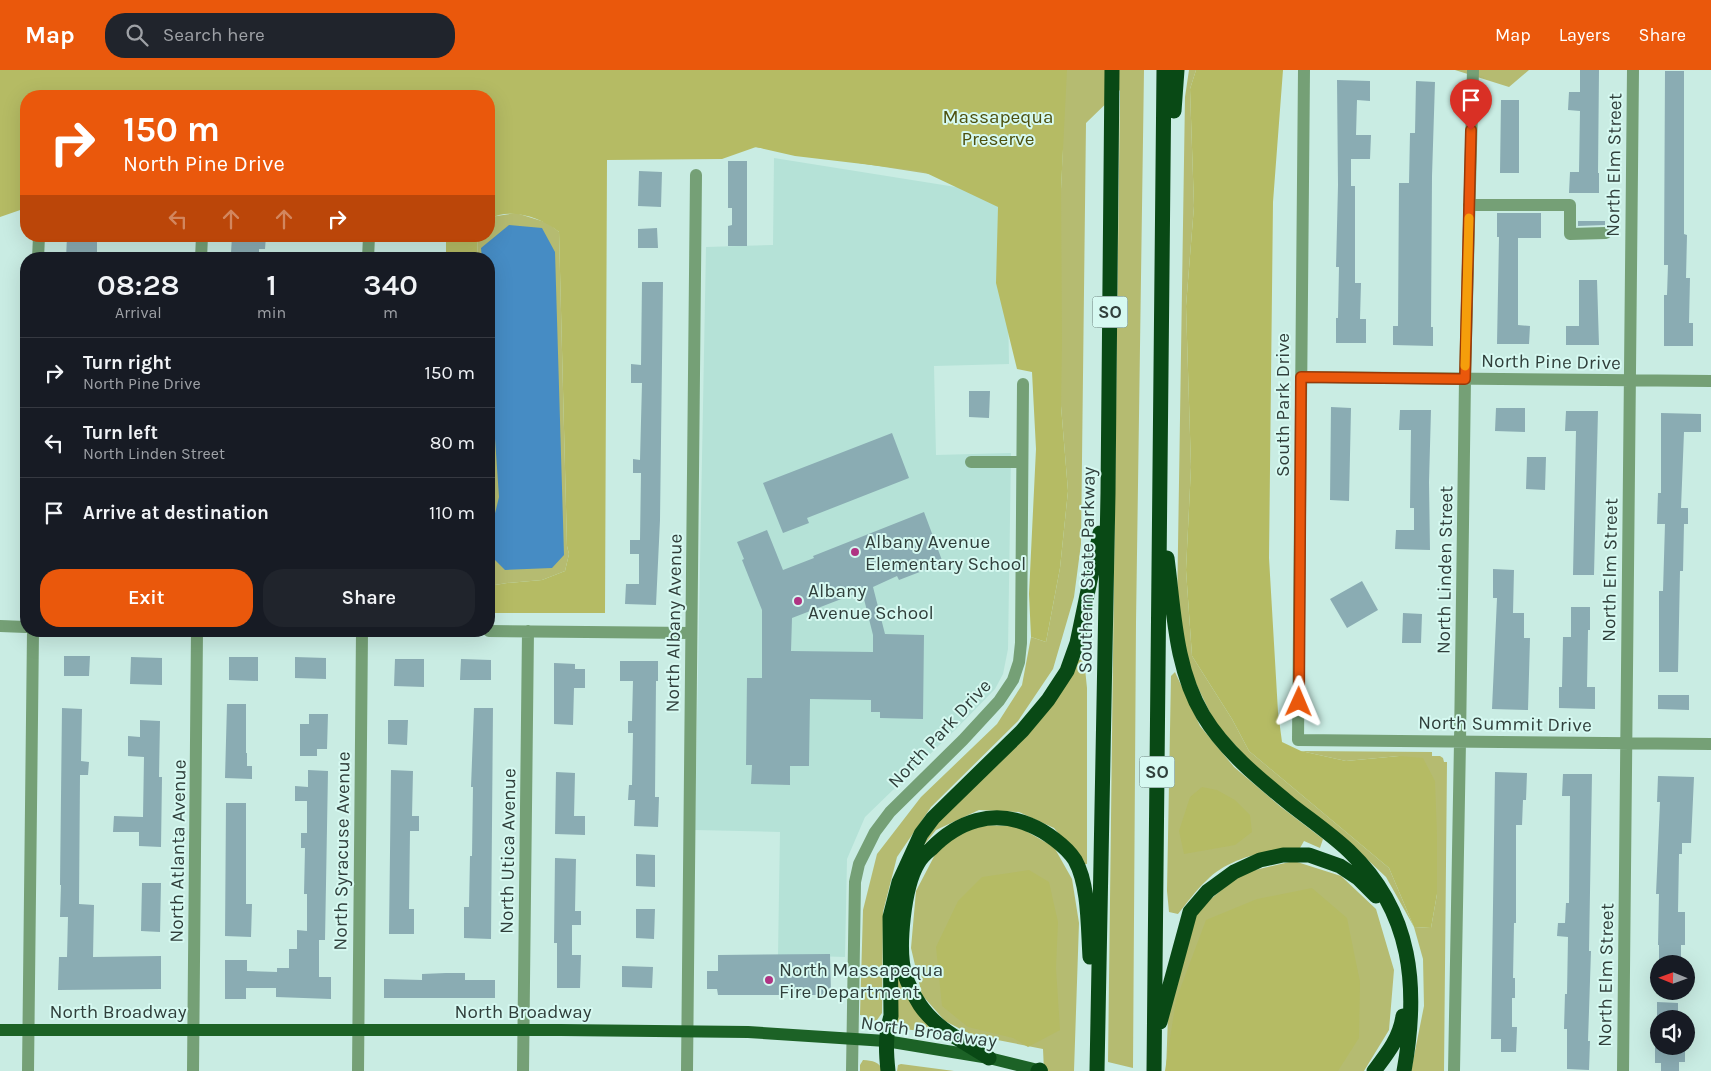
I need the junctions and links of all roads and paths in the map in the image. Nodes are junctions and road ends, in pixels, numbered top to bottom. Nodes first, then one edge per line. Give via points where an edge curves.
1 (1104, 70) edge
2 (1112, 70) edge
3 (1164, 70) edge
4 (1177, 70) edge
5 (1304, 70) edge
6 (1472, 70) edge
7 (1633, 70) edge
8 (1112, 130) junction
9 (696, 175) dead end
10 (1469, 205) junction
11 (1606, 234) dead end
12 (1161, 300) junction
13 (1301, 377) junction
14 (1465, 379) junction
15 (1630, 380) junction
16 (1711, 381) edge
17 (1022, 384) dead end
18 (971, 462) dead end
19 (1022, 462) junction
20 (1108, 493) junction
21 (1160, 502) junction
22 (0, 626) edge
23 (20, 627) edge
24 (495, 631) edge
25 (528, 631) junction
26 (691, 632) junction
27 (33, 637) edge
28 (197, 637) edge
29 (362, 637) edge
30 (1298, 740) joint
31 (1460, 742) junction
32 (1626, 744) junction
33 (1711, 744) edge
34 (0, 1030) edge
35 (29, 1030) junction
36 (194, 1030) junction
37 (358, 1030) junction
38 (523, 1030) junction
39 (1097, 1030) junction
40 (687, 1031) junction
41 (853, 1039) junction
42 (886, 1041) junction
43 (1155, 1042) junction
44 (989, 1058) junction
45 (28, 1071) edge
46 (193, 1071) edge
47 (358, 1071) edge
48 (523, 1071) edge
49 (687, 1071) edge
50 (852, 1071) edge
51 (888, 1071) edge
52 (1040, 1071) edge
53 (1097, 1071) edge
54 (1154, 1071) edge
55 (1374, 1071) edge
56 (1404, 1071) edge
57 (1454, 1071) edge
58 (1623, 1071) edge

1 - 8 highway
2 - 8 highway, Southern State Parkway / SO
3 - 12 highway, SO
4 - 12 highway via 1173,175
5 - 13 street, South Park Drive
6 - 10 street, North Linden Street
7 - 15 street, North Elm Street
8 - 20 highway, Southern State Parkway / SO
9 - 26 street, North Albany Avenue
10 - 11 street via 1570,205 1570,234
10 - 14 street, North Linden Street
12 - 21 highway, SO
13 - 14 street, North Pine Drive
13 - 30 street, South Park Drive
14 - 15 street, North Pine Drive
14 - 31 street, North Linden Street
15 - 16 street, North Pine Drive
15 - 32 street, North Elm Street
17 - 19 street, North Park Drive
18 - 19 street
19 - 41 street, North Park Drive via 1019,662 1013,680 999,701 890,812 874,832 859,864 855,882
20 - 39 highway, Southern State Parkway / SO
20 - 42 highway via 1077,643 1067,671 1022,731 933,818 921,834 899,882 890,917 891,1016
21 - 43 highway, SO
21 - 56 highway via 1178,647 1184,671 1203,715 1256,777 1349,851 1376,882 1394,913 1404,937 1411,985
22 - 23 street
24 - 25 street
25 - 26 street
25 - 38 street, North Utica Avenue
26 - 40 street, North Albany Avenue
27 - 35 street
28 - 36 street, North Atlanta Avenue
29 - 37 street, North Syracuse Avenue
30 - 31 street, North Summit Drive
31 - 32 street, North Summit Drive
31 - 57 street, North Linden Street
32 - 33 street, North Summit Drive
32 - 58 street, North Elm Street
34 - 35 main road, North Broadway
35 - 36 main road, North Broadway
35 - 45 street
36 - 37 main road, North Broadway
36 - 46 street, North Atlanta Avenue
37 - 38 main road, North Broadway
37 - 47 street, North Syracuse Avenue
38 - 40 main road, North Broadway
38 - 48 street, North Utica Avenue
39 - 44 highway via 1084,884 1074,859 1044,831 1015,819 976,820 939,840 918,863 903,914 902,943 905,974 920,1006 943,1030
39 - 53 highway, Southern State Parkway / SO
40 - 41 main road, North Broadway
40 - 49 street, North Albany Avenue
41 - 42 main road, North Broadway
41 - 50 street, North Park Drive
42 - 44 main road, North Broadway
42 - 51 highway
43 - 54 highway, SO
43 - 55 highway via 1190,912 1208,890 1234,872 1260,860 1283,855 1309,855 1340,866 1358,878 1377,898 1390,919 1399,944 1403,974 1402,1025 1396,1041
44 - 52 main road, North Broadway

